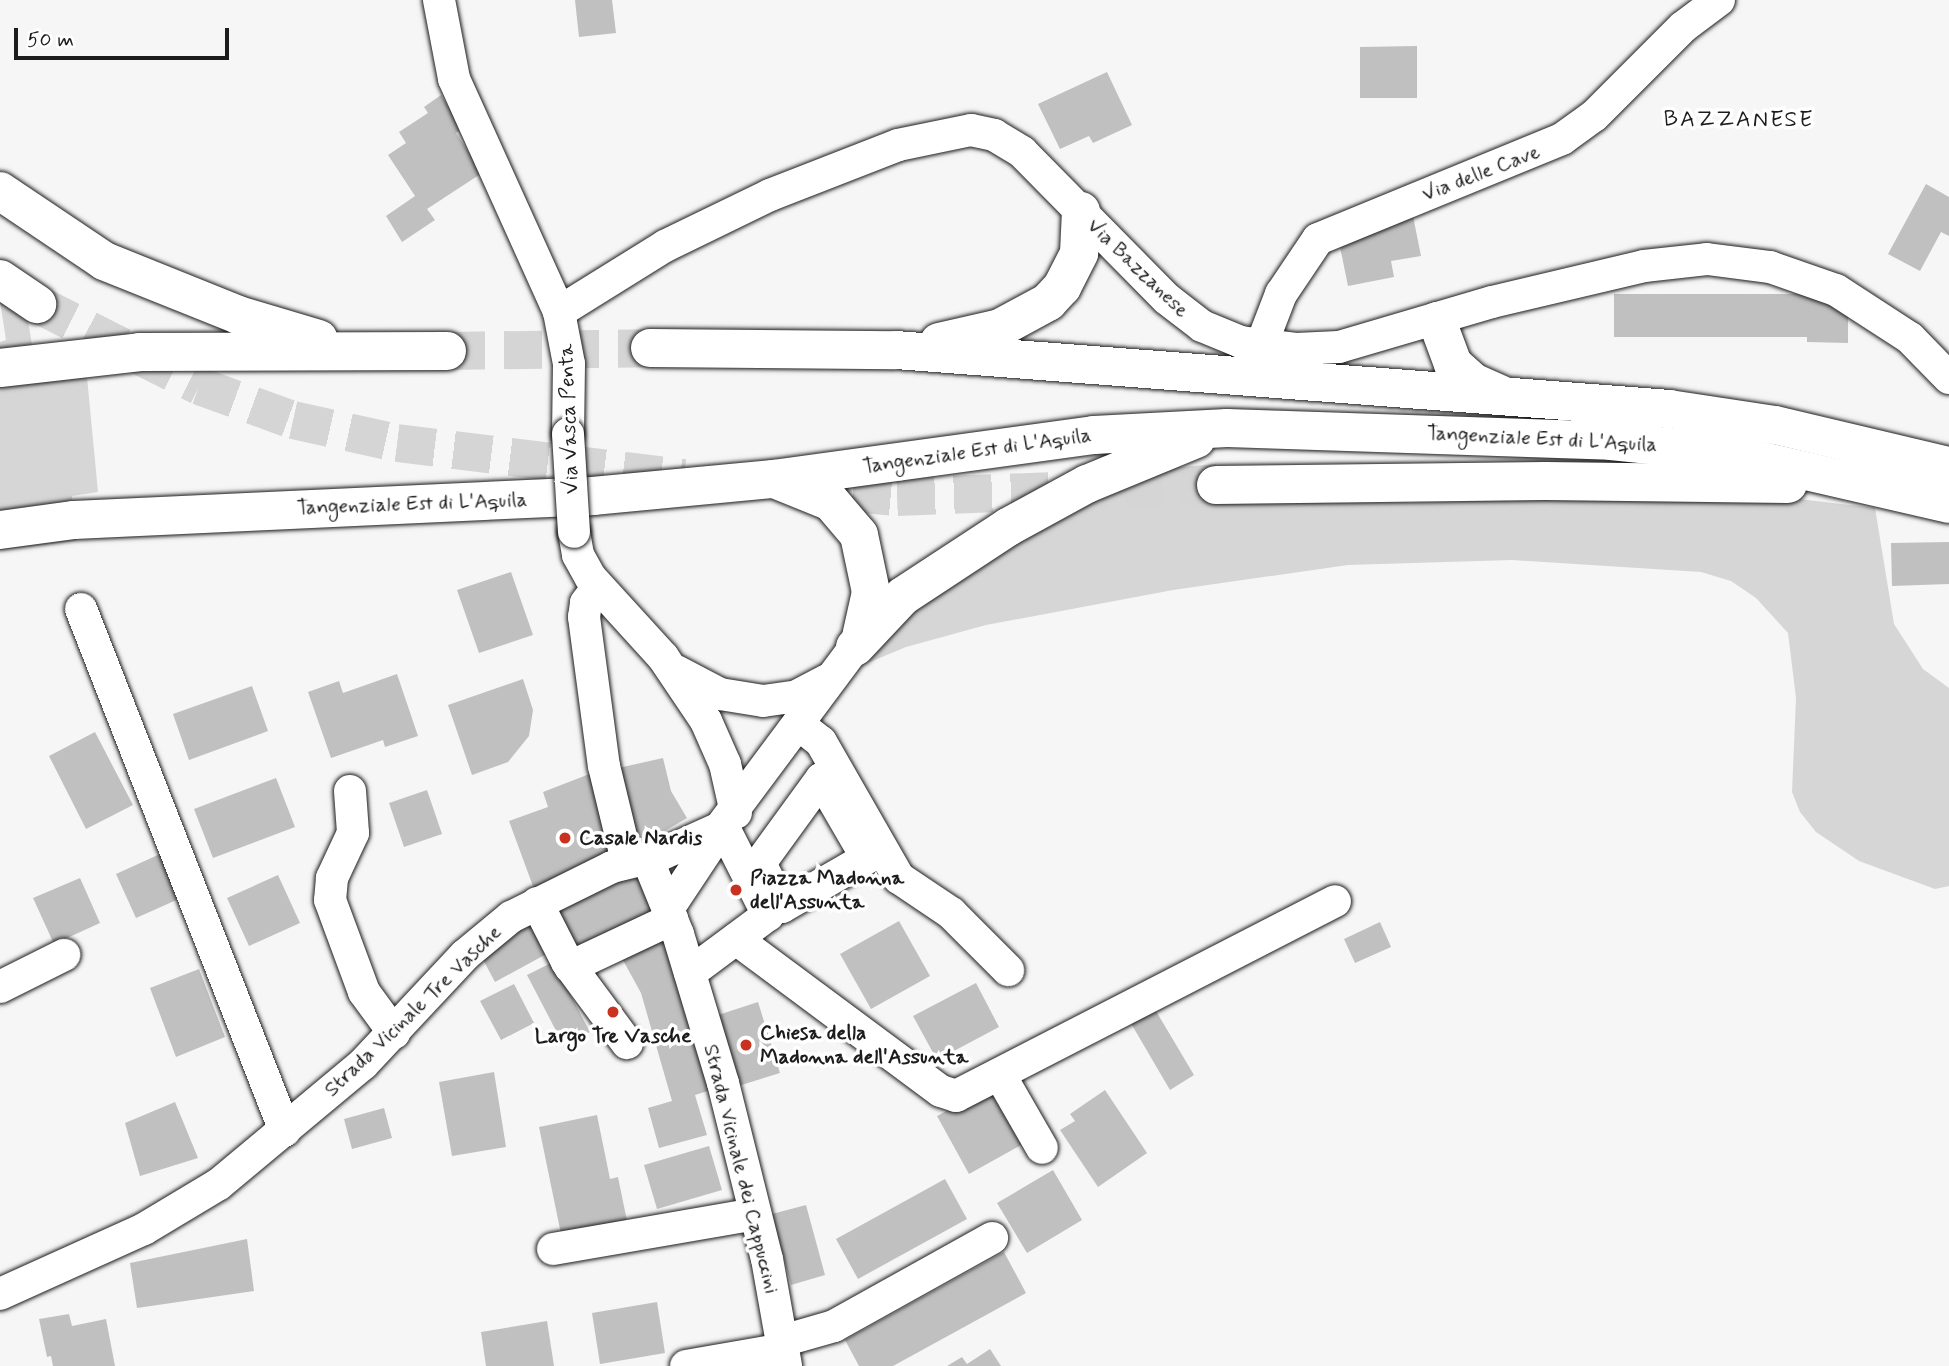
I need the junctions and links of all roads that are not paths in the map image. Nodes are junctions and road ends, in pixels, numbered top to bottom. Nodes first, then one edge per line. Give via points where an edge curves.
1 (439, 0) edge
2 (1718, 0) edge
3 (0, 191) edge
4 (1081, 211) junction
5 (0, 279) edge
6 (37, 304) tunnel mouth
7 (559, 312) junction
8 (1437, 321) junction
9 (1261, 346) junction
10 (649, 348) tunnel mouth
11 (896, 350) junction
12 (362, 351) junction
13 (447, 351) tunnel mouth
14 (15, 365) edge
15 (1949, 377) edge
16 (1510, 398) junction
17 (1227, 428) junction
18 (1949, 466) edge
19 (773, 480) junction
20 (1216, 485) tunnel mouth
21 (1908, 492) junction
22 (1949, 504) edge
23 (0, 530) edge
24 (598, 587) junction
25 (81, 609) dead end
26 (844, 662) junction
27 (672, 669) junction
28 (798, 724) junction
29 (349, 791) dead end
30 (850, 811) junction
31 (730, 819) junction
32 (637, 860) junction
33 (764, 888) junction
34 (1335, 901) dead end
35 (537, 902) junction
36 (670, 914) junction
37 (736, 939) junction
38 (64, 955) dead end
39 (570, 967) junction
40 (1008, 970) dead end
41 (690, 973) junction
42 (0, 987) edge
43 (394, 1033) junction
44 (627, 1043) dead end
45 (1000, 1075) junction
46 (285, 1131) junction
47 (1042, 1148) dead end
48 (755, 1214) junction
49 (992, 1238) dead end
50 (553, 1249) dead end
51 (0, 1294) edge
52 (784, 1352) edge
53 (686, 1366) edge

1 - 7 street, Via Vasca Penta via 454,79
2 - 9 street, Via delle Cave via 1683,27 1584,124 1552,145 1318,239 1282,294
3 - 12 highway via 59,234 152,283 238,315
4 - 7 street, Via Bazzanese via 1013,146 986,133 949,132 876,152 755,201 665,246
4 - 9 street, Via Bazzanese via 1189,318 1225,338
4 - 11 highway via 1079,253 1062,287 1048,302 1000,328
5 - 6 highway
7 - 24 street, Via Vasca Penta, bridge via 569,364 574,532 579,559
8 - 9 street, Via Bazzanese via 1330,348
8 - 15 street, Via Bazzanese via 1492,302 1644,266 1688,259 1733,261 1783,271 1844,294 1910,338
8 - 16 highway via 1458,370 1472,382
10 - 11 highway, Tangenziale Est di L'Aquila
11 - 16 highway, Tangenziale Est di L'Aquila
12 - 13 highway
12 - 14 highway via 140,352
16 - 18 highway, Tangenziale Est di L'Aquila via 1669,409 1762,423
17 - 19 highway, Tangenziale Est di L'Aquila via 1094,435
17 - 21 highway, Tangenziale Est di L'Aquila via 1611,441 1728,453
17 - 26 highway via 1087,484 1033,512 903,596
19 - 23 highway, Tangenziale Est di L'Aquila via 593,496 74,520
19 - 26 highway via 821,495 842,511 859,535 871,592 867,622
20 - 21 highway via 1671,481
21 - 22 highway, Tangenziale Est di L'Aquila
24 - 27 street, Via Vasca Penta
24 - 32 street via 586,603 584,617 604,766
25 - 46 street
26 - 27 street via 797,696 763,701 720,694
26 - 28 street
27 - 31 street, Via Vasca Penta via 717,742
28 - 30 street via 820,740
28 - 31 street
29 - 43 street via 353,833 332,878 330,900 364,992
30 - 33 street via 821,779 760,863
30 - 33 street via 867,858 782,907
30 - 40 street via 899,878 951,913
31 - 32 street, Strada Vicinale Tre Vasche
31 - 33 street
31 - 36 street
32 - 35 street, Strada Vicinale Tre Vasche
32 - 36 street
33 - 37 street via 768,915
34 - 45 street
35 - 39 street
35 - 43 street, Strada Vicinale Tre Vasche via 487,934
36 - 39 street
36 - 41 street
37 - 41 street
37 - 45 street via 944,1093 959,1095
38 - 42 street
39 - 44 street
41 - 48 street, Strada Vicinale dei Cappuccini
43 - 46 street, Strada Vicinale Tre Vasche
45 - 47 street
46 - 51 street, Strada Vicinale Tre Vasche via 219,1184 172,1214
48 - 50 street
48 - 52 street, Strada Vicinale dei Cappuccini
49 - 52 street
52 - 53 street

